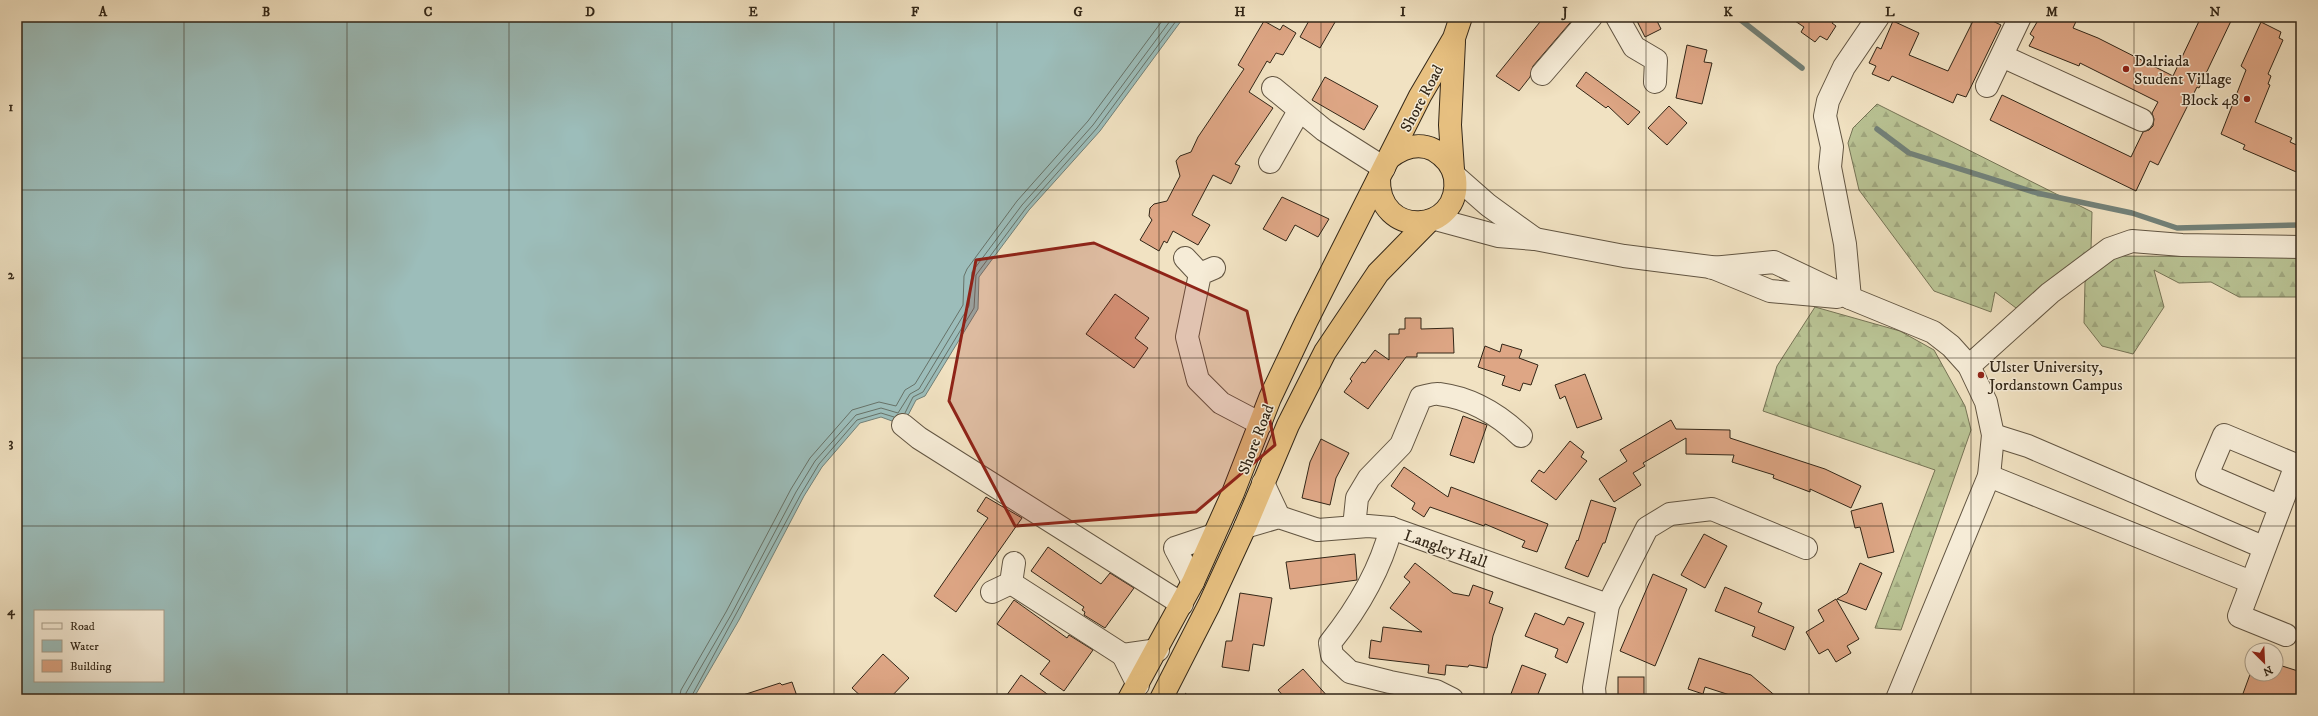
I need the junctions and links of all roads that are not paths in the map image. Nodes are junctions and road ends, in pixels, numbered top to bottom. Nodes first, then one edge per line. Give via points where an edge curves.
1 (1461, 17) edge
2 (1591, 17) edge
3 (1617, 17) edge
4 (1878, 17) edge
5 (2020, 17) edge
6 (1454, 38) junction
7 (2002, 56) junction
8 (1542, 74) dead end
9 (1655, 82) dead end
10 (1987, 86) dead end
11 (1273, 88) dead end
12 (1299, 111) junction
13 (2142, 120) dead end
14 (1270, 162) dead end
15 (1384, 168) junction
16 (1454, 173) junction
17 (1432, 220) junction
18 (1534, 239) junction
19 (2301, 247) edge
20 (1185, 258) dead end
21 (1850, 298) junction
22 (1969, 366) junction
23 (1261, 424) junction
24 (903, 425) dead end
25 (1993, 435) junction
26 (1521, 436) dead end
27 (1989, 476) junction
28 (1263, 483) junction
29 (2279, 506) dead end
30 (1279, 517) junction
31 (1245, 527) junction
32 (1354, 527) junction
33 (1391, 528) junction
34 (1214, 535) junction
35 (2263, 547) junction
36 (1806, 548) dead end
37 (1006, 579) dead end
38 (1193, 582) junction
39 (2251, 582) junction
40 (1182, 604) junction
41 (1608, 605) junction
42 (2286, 635) dead end
43 (1158, 650) junction
44 (1123, 655) junction
45 (1134, 692) edge
46 (1160, 699) edge
47 (1452, 699) edge
48 (1595, 699) edge
49 (1897, 699) edge

1 - 6 highway, Shore Road
2 - 8 street
3 - 9 street via 1634,47 1656,60
4 - 21 street via 1844,67 1828,101 1825,116 1832,147 1830,167 1845,244
5 - 7 street
6 - 15 highway, Shore Road via 1420,96
6 - 16 highway, Shore Road via 1450,125
7 - 10 street
7 - 13 street
11 - 12 street
12 - 14 street
12 - 15 street
15 - 16 highway via 1408,147 1430,148 1439,153
15 - 17 highway via 1379,189 1382,200 1392,213 1406,222
15 - 23 highway, Shore Road via 1306,322 1270,398
16 - 17 highway via 1454,196 1443,213
16 - 18 street via 1488,205
17 - 18 street via 1498,236
17 - 28 highway, Shore Road via 1378,273 1325,352 1288,425
18 - 21 street via 1624,256 1772,273
19 - 22 street via 2182,245 2132,241 2108,249 2050,293
20 - 23 street via 1207,271 1187,337 1198,380 1222,403
21 - 22 street via 1933,332 1951,346
22 - 25 street via 1986,402
23 - 34 highway, Shore Road
24 - 40 street via 919,438
25 - 27 street
25 - 35 street via 2028,446
26 - 32 street via 1504,420 1473,403 1438,394 1421,397 1401,445 1369,478 1357,498
27 - 39 street
27 - 49 street
28 - 30 street
28 - 31 highway, Shore Road
29 - 35 street
30 - 31 street
30 - 32 street, Langley Hall via 1318,530
31 - 46 highway, Shore Road
32 - 33 street, Langley Hall
33 - 41 street, Langley Hall
33 - 47 street via 1385,554 1368,589 1330,643 1332,655 1350,672 1436,691
34 - 38 highway, Shore Road
34 - 38 street via 1175,548
35 - 39 street
36 - 41 street via 1712,509 1670,514 1647,528
37 - 44 street
38 - 40 highway, Shore Road
39 - 42 street via 2239,616
40 - 43 highway, Shore Road
41 - 48 street via 1594,688
43 - 44 street
43 - 45 highway, Shore Road
44 - 45 street

